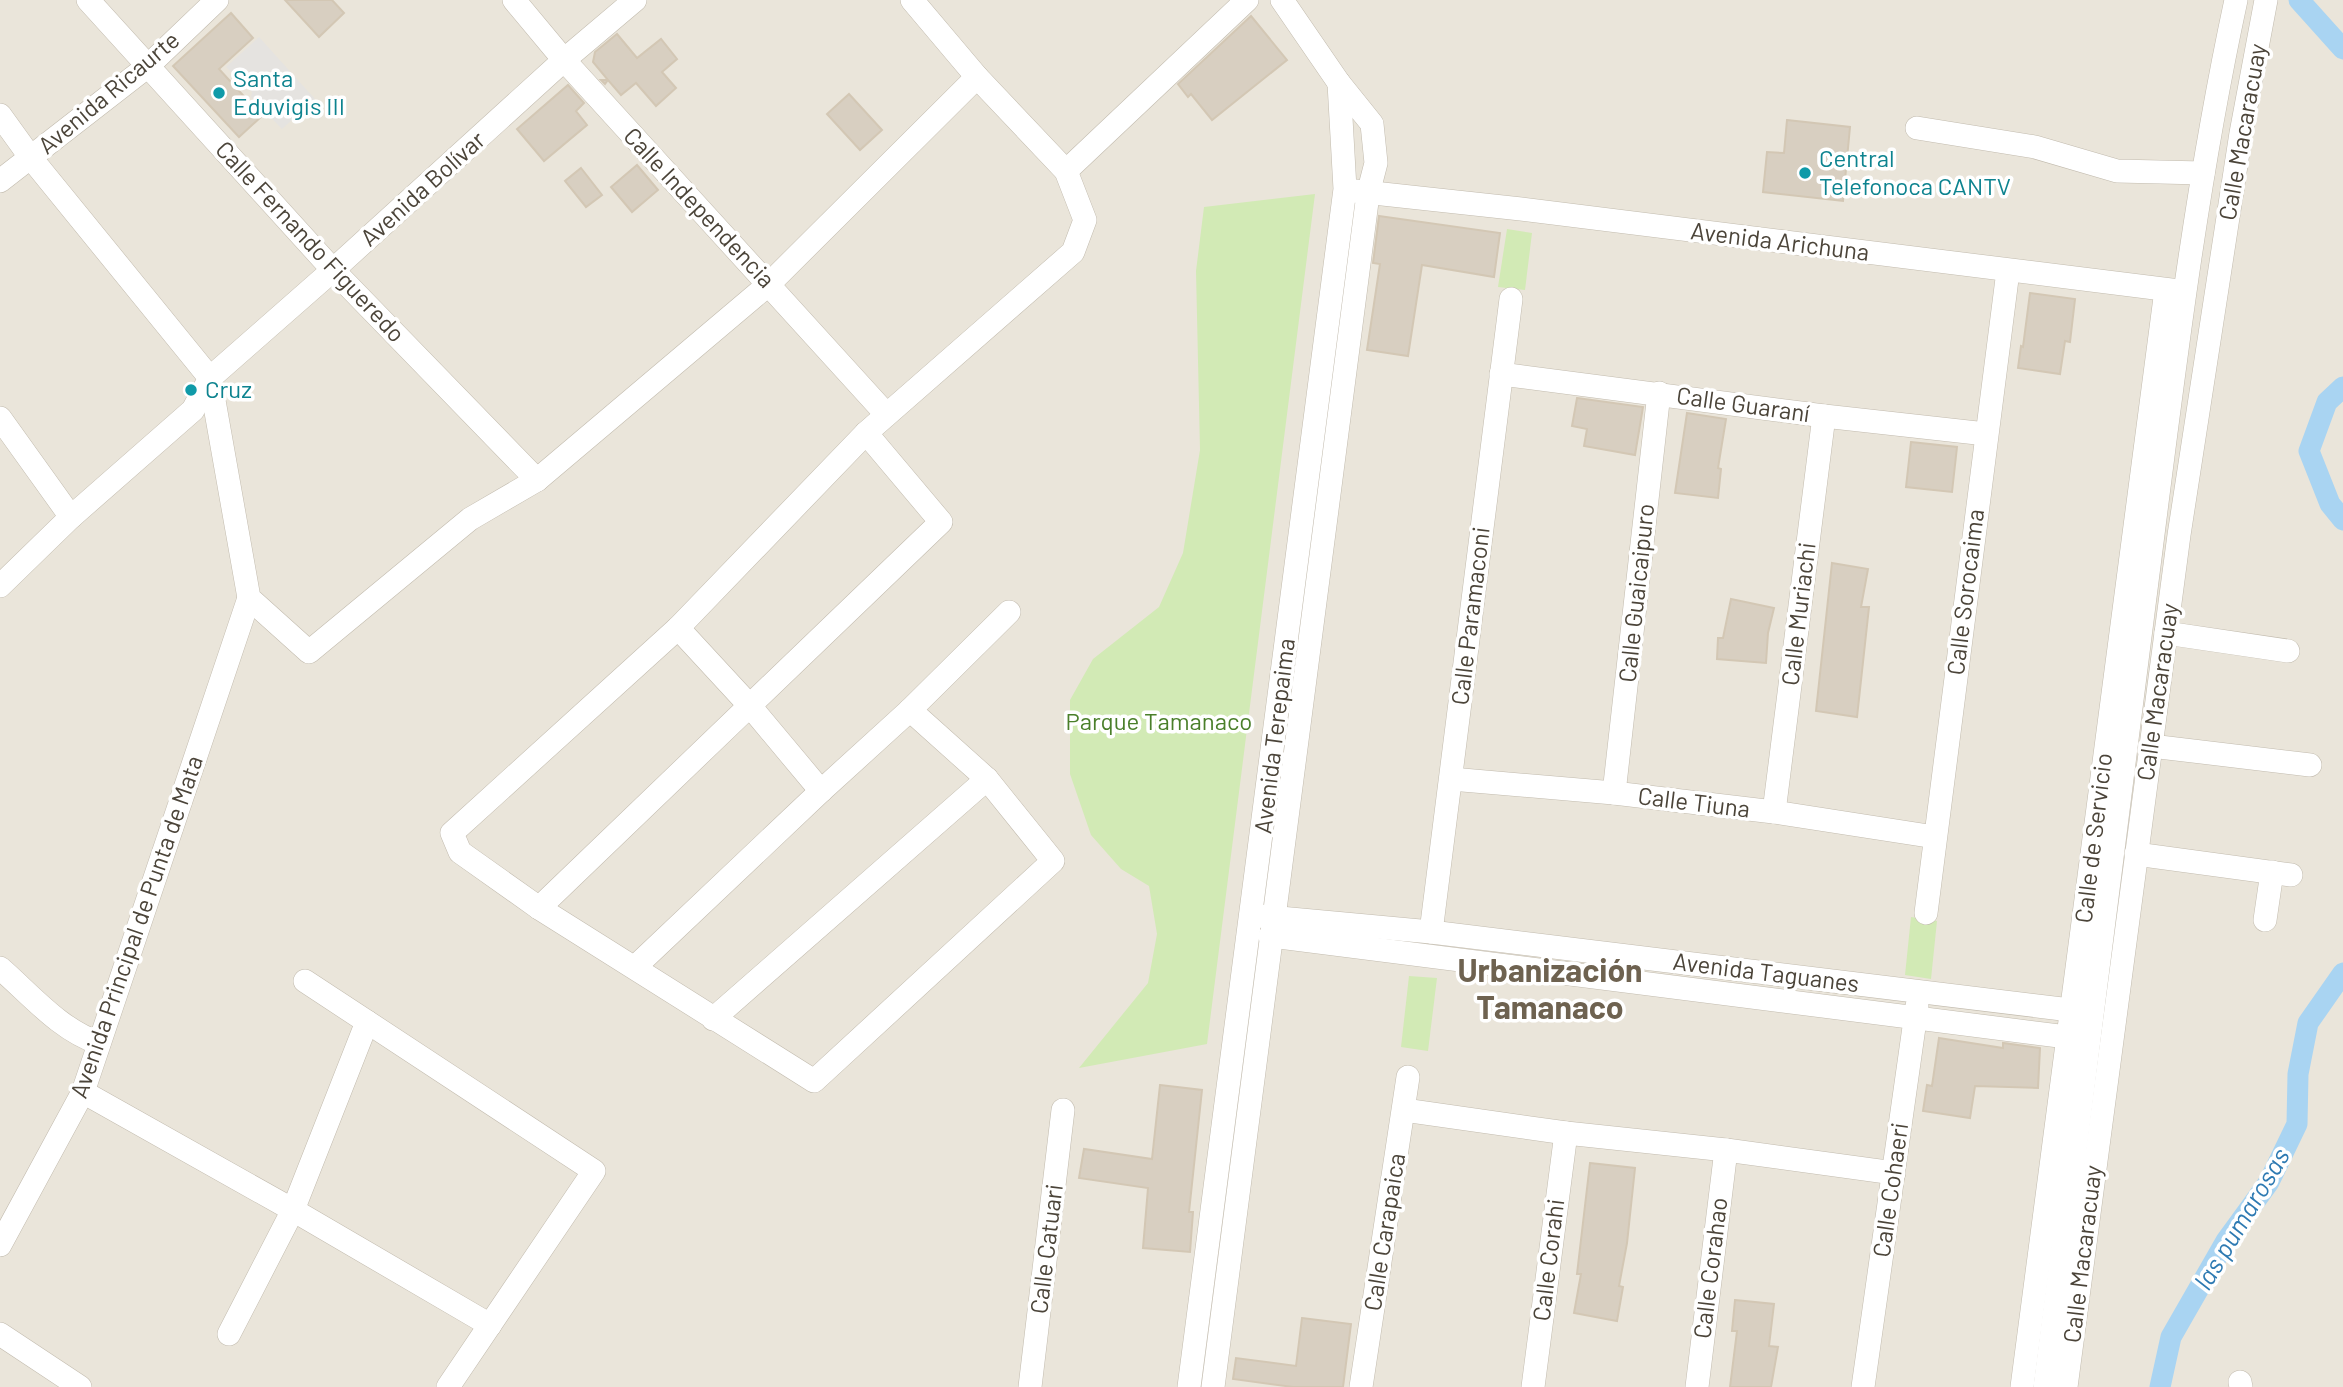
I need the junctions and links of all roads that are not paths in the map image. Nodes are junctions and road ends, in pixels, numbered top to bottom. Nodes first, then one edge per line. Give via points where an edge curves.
1 (88, 0) edge
2 (216, 0) edge
3 (514, 0) edge
4 (635, 0) edge
5 (912, 0) edge
6 (1247, 0) edge
7 (1282, 0) edge
8 (2236, 0) edge
9 (2266, 0) edge
10 (564, 60) junction
11 (148, 66) junction
12 (977, 77) junction
13 (1339, 83) junction
14 (0, 115) edge
15 (1917, 128) dead end
16 (32, 158) junction
17 (1066, 171) junction
18 (2203, 173) junction
19 (0, 181) edge
20 (1357, 192) junction
21 (334, 270) junction
22 (2008, 271) junction
23 (769, 284) junction
24 (2176, 291) junction
25 (2216, 296) junction
26 (1511, 299) dead end
27 (1501, 374) junction
28 (210, 378) junction
29 (1659, 393) junction
30 (886, 414) junction
31 (1824, 416) junction
32 (0, 418) edge
33 (866, 433) junction
34 (1986, 434) junction
35 (537, 480) junction
36 (71, 517) junction
37 (0, 586) edge
38 (249, 598) junction
39 (1009, 612) dead end
40 (678, 628) junction
41 (2166, 633) junction
42 (2288, 651) dead end
43 (750, 706) junction
44 (910, 710) junction
45 (2151, 746) junction
46 (2310, 765) dead end
47 (987, 779) junction
48 (1451, 779) junction
49 (821, 791) junction
50 (1615, 793) junction
51 (1774, 812) junction
52 (1935, 836) junction
53 (2136, 854) junction
54 (539, 908) junction
55 (1926, 913) dead end
56 (2265, 920) dead end
57 (1265, 923) junction
58 (1431, 932) junction
59 (635, 967) junction
60 (0, 968) edge
61 (305, 981) dead end
62 (1919, 992) junction
63 (2093, 1013) junction
64 (1915, 1018) junction
65 (713, 1019) junction
66 (367, 1022) junction
67 (2090, 1040) junction
68 (99, 1043) junction
69 (1408, 1077) dead end
70 (83, 1092) junction
71 (1063, 1110) dead end
72 (1404, 1110) junction
73 (1566, 1133) junction
74 (1726, 1150) junction
75 (1894, 1173) junction
76 (10, 1209) edge
77 (293, 1210) junction
78 (0, 1245) edge
79 (490, 1325) junction
80 (0, 1334) edge
81 (229, 1334) dead end
82 (80, 1387) edge
83 (448, 1387) edge
84 (1030, 1387) edge
85 (1189, 1387) edge
86 (1213, 1387) edge
87 (1361, 1387) edge
88 (1533, 1387) edge
89 (1697, 1387) edge
90 (1863, 1387) edge
91 (2022, 1387) edge
92 (2045, 1387) edge
93 (2066, 1387) edge

1 - 11 street, Calle Fernando Figueredo
2 - 11 street, Avenida Ricaurte
3 - 10 street, Calle Independencia
4 - 10 street, Avenida Bolívar
5 - 12 street
6 - 17 street
7 - 13 street
8 - 18 street, Calle Macaracuay
9 - 25 street, Calle Macaracuay
10 - 21 street, Avenida Bolívar
10 - 23 street, Calle Independencia
11 - 16 street, Avenida Ricaurte
11 - 21 street, Calle Fernando Figueredo
12 - 17 street
12 - 23 street
13 - 20 street, Avenida Terepaima
13 - 20 street via 1372,124 1376,163
14 - 16 street
15 - 18 street via 2035,147 2117,171
16 - 19 street, Avenida Ricaurte
16 - 28 street
17 - 30 street via 1085,220 1073,252
18 - 24 street, Calle Macaracuay
20 - 22 street, Avenida Arichuna
20 - 57 street, Avenida Terepaima
21 - 28 street, Avenida Bolívar
21 - 35 street, Calle Fernando Figueredo
22 - 24 street, Avenida Arichuna
22 - 34 street, Calle Sorocaima
23 - 30 street, Calle Independencia
23 - 35 street
24 - 25 street, Avenida Arichuna
24 - 63 street, Calle Macaracuay via 2157,507
25 - 41 street, Calle Macaracuay
26 - 27 street, Calle Paramaconi
27 - 29 street, Calle Guaraní
27 - 48 street, Calle Paramaconi
28 - 36 street via 193,410
28 - 38 street
29 - 31 street, Calle Guaraní
29 - 50 street, Calle Guaicaipuro
30 - 33 street
31 - 34 street, Calle Guaraní
31 - 51 street, Calle Muriachi
32 - 36 street
33 - 40 street
33 - 43 street via 941,522
34 - 52 street, Calle Sorocaima
35 - 38 street via 470,519 309,652
36 - 37 street
38 - 68 street, Avenida Principal de Punta de Mata
39 - 44 street
40 - 43 street
40 - 54 street via 452,833 460,852
41 - 42 street
41 - 45 street, Calle Macaracuay
43 - 49 street
43 - 54 street
44 - 47 street
44 - 49 street
45 - 46 street
45 - 53 street, Calle Macaracuay
47 - 65 street
47 - 65 street via 1053,861 814,1081
48 - 50 street, Calle Tiuna
48 - 58 street, Calle Paramaconi
49 - 59 street
50 - 51 street, Calle Tiuna
51 - 52 street, Calle Tiuna
52 - 55 street, Calle Sorocaima
53 - 56 street via 2281,873
53 - 63 street, Calle Macaracuay
54 - 59 street
57 - 58 street, Avenida Taguanes
57 - 64 street, Avenida Taguanes
57 - 85 street, Avenida Terepaima
57 - 86 street, Avenida Terepaima
58 - 62 street, Avenida Taguanes
59 - 65 street
60 - 68 street via 69,1029
61 - 66 street
62 - 63 street, Avenida Taguanes
62 - 64 street, Calle Cohaeri
63 - 67 street, Calle Macaracuay
63 - 67 street
64 - 67 street, Avenida Taguanes
64 - 75 street, Calle Cohaeri
66 - 77 street
66 - 79 street via 594,1171
67 - 91 street
67 - 92 street, Calle Macaracuay
67 - 93 street, Calle Macaracuay
68 - 70 street, Avenida Principal de Punta de Mata
69 - 72 street, Calle Carapaica
70 - 76 street, Avenida Principal de Punta de Mata
70 - 77 street
71 - 84 street, Calle Catuari
72 - 73 street
72 - 87 street, Calle Carapaica
73 - 74 street
73 - 88 street, Calle Corahi
74 - 75 street
74 - 89 street, Calle Corahao
75 - 90 street, Calle Cohaeri
76 - 78 street, Avenida Principal de Punta de Mata
77 - 79 street
77 - 81 street
79 - 83 street
80 - 82 street

